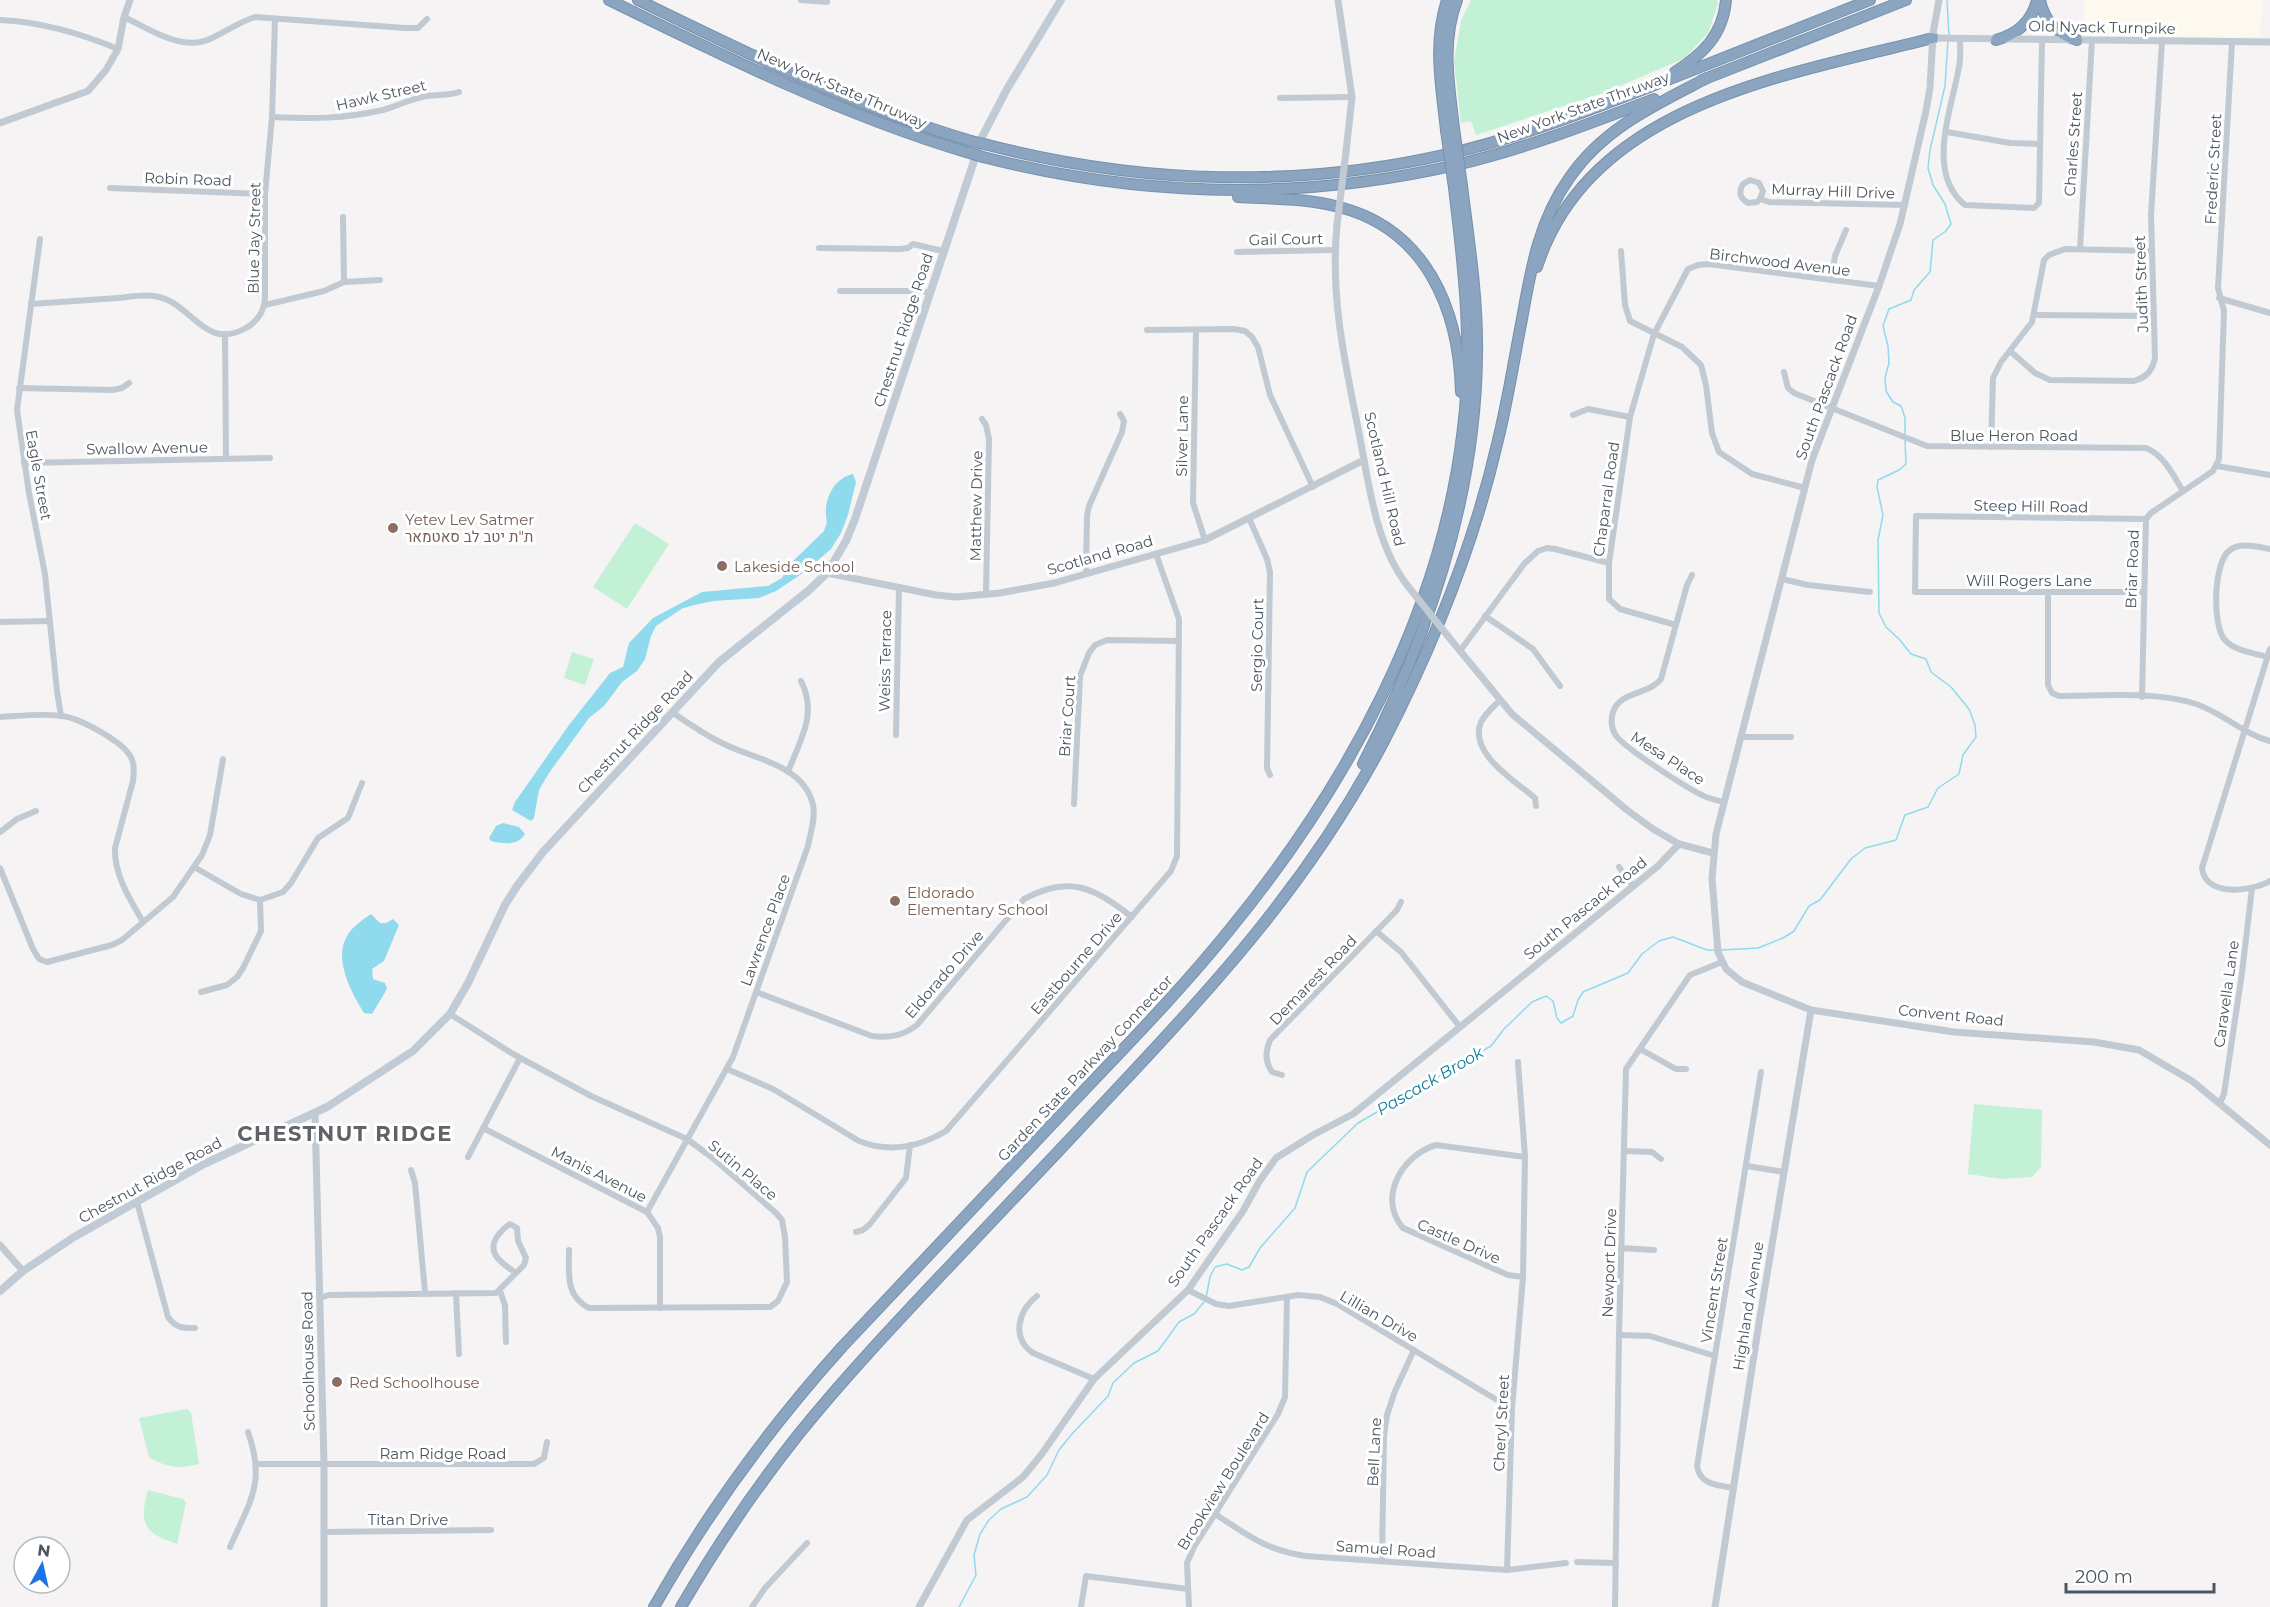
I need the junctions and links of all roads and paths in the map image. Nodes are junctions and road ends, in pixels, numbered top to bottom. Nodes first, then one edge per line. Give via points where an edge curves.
1 (130, 0) edge
2 (609, 0) edge
3 (638, 0) edge
4 (801, 0) edge
5 (1061, 0) edge
6 (1338, 0) edge
7 (1448, 0) edge
8 (1457, 0) edge
9 (1726, 0) edge
10 (1870, 0) edge
11 (1906, 0) edge
12 (1939, 0) edge
13 (2039, 0) edge
14 (827, 1) edge
15 (124, 17) junction
16 (275, 19) junction
17 (427, 19) dead end
18 (0, 20) edge
19 (1938, 38) junction
20 (1957, 38) junction
21 (1996, 40) junction
22 (2042, 40) junction
23 (2077, 40) junction
24 (2092, 40) junction
25 (2162, 41) junction
26 (2232, 42) junction
27 (2270, 42) edge
28 (118, 50) junction
29 (1707, 78) junction
30 (1652, 86) junction
31 (459, 92) dead end
32 (1352, 97) junction
33 (1280, 98) dead end
34 (272, 117) junction
35 (0, 123) edge
36 (1450, 129) junction
37 (1947, 132) junction
38 (2040, 144) junction
39 (1458, 187) junction
40 (110, 188) dead end
41 (1162, 188) junction
42 (266, 194) junction
43 (1760, 199) dead end
44 (1905, 205) junction
45 (343, 217) dead end
46 (1846, 230) dead end
47 (40, 239) dead end
48 (819, 248) dead end
49 (2080, 249) junction
50 (1335, 250) junction
51 (944, 251) junction
52 (1621, 251) dead end
53 (2152, 251) junction
54 (1237, 252) dead end
55 (380, 280) dead end
56 (1831, 280) junction
57 (344, 282) junction
58 (1879, 286) junction
59 (840, 291) dead end
60 (929, 293) junction
61 (2219, 298) junction
62 (31, 304) junction
63 (265, 305) junction
64 (2270, 313) edge
65 (2035, 315) junction
66 (1522, 316) junction
67 (2154, 316) junction
68 (1147, 330) dead end
69 (1196, 330) junction
70 (225, 334) junction
71 (1654, 334) junction
72 (2010, 351) junction
73 (1784, 372) dead end
74 (129, 383) dead end
75 (19, 388) junction
76 (1831, 408) junction
77 (1120, 414) dead end
78 (1573, 415) dead end
79 (1630, 417) junction
80 (982, 419) dead end
81 (1991, 447) junction
82 (270, 458) dead end
83 (226, 459) junction
84 (1364, 460) junction
85 (24, 463) junction
86 (2217, 466) junction
87 (2270, 476) edge
88 (1313, 487) junction
89 (1805, 488) junction
90 (2183, 491) junction
91 (1452, 497) junction
92 (1249, 518) junction
93 (2146, 519) junction
94 (1205, 540) junction
95 (2270, 549) edge
96 (1156, 554) junction
97 (1609, 563) junction
98 (827, 573) junction
99 (1086, 574) junction
100 (1692, 575) dead end
101 (1782, 579) junction
102 (899, 588) junction
103 (1870, 592) dead end
104 (1916, 592) joint
105 (2143, 592) junction
106 (2048, 593) junction
107 (986, 594) junction
108 (1485, 616) junction
109 (0, 621) edge
110 (50, 621) junction
111 (1676, 625) junction
112 (1179, 641) junction
113 (2270, 649) edge
114 (1460, 651) junction
115 (2267, 657) junction
116 (801, 681) dead end
117 (1560, 686) dead end
118 (2142, 697) junction
119 (1499, 701) junction
120 (672, 712) junction
121 (61, 716) junction
122 (0, 717) edge
123 (2245, 731) junction
124 (896, 735) dead end
125 (1742, 737) junction
126 (1791, 737) dead end
127 (2270, 741) edge
128 (223, 759) dead end
129 (788, 772) junction
130 (1270, 775) dead end
131 (362, 783) dead end
132 (1724, 802) junction
133 (1074, 804) dead end
134 (1536, 806) dead end
135 (36, 812) dead end
136 (0, 832) edge
137 (1679, 844) junction
138 (1713, 853) junction
139 (1310, 862) junction
140 (194, 867) junction
141 (1619, 867) dead end
142 (0, 868) edge
143 (2270, 881) edge
144 (1633, 886) junction
145 (2252, 888) junction
146 (260, 900) junction
147 (1401, 902) dead end
148 (1132, 917) junction
149 (143, 922) junction
150 (1376, 931) junction
151 (1721, 960) junction
152 (201, 992) dead end
153 (756, 992) junction
154 (1811, 1010) junction
155 (450, 1014) junction
156 (1460, 1027) junction
157 (1640, 1049) junction
158 (520, 1058) junction
159 (1518, 1062) dead end
160 (727, 1069) junction
161 (1686, 1069) dead end
162 (1761, 1072) dead end
163 (1282, 1075) dead end
164 (2220, 1103) junction
165 (315, 1114) junction
166 (483, 1128) junction
167 (687, 1139) junction
168 (910, 1145) junction
169 (2270, 1145) edge
170 (1624, 1151) junction
171 (468, 1157) dead end
172 (1525, 1157) junction
173 (1661, 1159) dead end
174 (1747, 1166) junction
175 (411, 1170) dead end
176 (1784, 1172) junction
177 (137, 1202) junction
178 (647, 1212) junction
179 (856, 1232) dead end
180 (0, 1245) edge
181 (1621, 1248) junction
182 (569, 1250) dead end
183 (1654, 1250) dead end
184 (23, 1271) junction
185 (516, 1273) junction
186 (1523, 1277) junction
187 (1188, 1290) junction
188 (0, 1291) edge
189 (500, 1291) junction
190 (425, 1292) junction
191 (456, 1293) junction
192 (1037, 1296) dead end
193 (1287, 1297) junction
194 (320, 1298) junction
195 (660, 1308) junction
196 (195, 1328) dead end
197 (1619, 1335) junction
198 (506, 1342) dead end
199 (1414, 1350) junction
200 (459, 1354) dead end
201 (1715, 1356) junction
202 (1094, 1378) junction
203 (1512, 1409) junction
204 (248, 1432) dead end
205 (547, 1442) dead end
206 (257, 1464) junction
207 (324, 1464) junction
208 (1734, 1488) junction
209 (1215, 1514) junction
210 (491, 1530) dead end
211 (325, 1532) junction
212 (807, 1543) dead end
213 (230, 1547) dead end
214 (1382, 1560) junction
215 (1576, 1562) dead end
216 (1566, 1563) dead end
217 (1616, 1563) junction
218 (1508, 1570) junction
219 (1188, 1589) junction
220 (324, 1607) edge
221 (654, 1607) edge
222 (681, 1607) edge
223 (752, 1607) edge
224 (918, 1607) edge
225 (1082, 1607) edge
226 (1189, 1607) edge
227 (1616, 1607) edge
228 (1715, 1607) edge

1 - 15 street
2 - 41 highway, New York State Thruway, bridge via 902,131 1024,167
3 - 30 highway, New York State Thruway, bridge via 865,104 928,127 971,141 1075,164 1153,174 1321,174 1388,166 1473,148
4 - 14 street
5 - 51 main road, Chestnut Ridge Road via 982,137
6 - 32 street, Scotland Hill Road
7 - 36 highway via 1438,56
8 - 36 highway via 1447,47
9 - 30 highway via 1721,24 1705,51
10 - 30 highway, New York State Thruway
11 - 29 highway, New York State Thruway
12 - 19 street, South Pascack Road
13 - 21 highway via 2024,26
13 - 23 highway via 2052,25 2061,34
15 - 16 street via 189,44 211,39 244,20
15 - 28 street
16 - 17 street via 412,28 418,28
16 - 34 street, Blue Jay Street
18 - 28 street via 52,27
19 - 20 street, Old Nyack Turnpike
19 - 44 street, South Pascack Road
19 - 66 highway via 1745,88 1675,117 1628,145 1586,182 1561,216 1541,254
20 - 21 street, Old Nyack Turnpike
20 - 37 street via 1960,64
21 - 22 street, Old Nyack Turnpike
22 - 23 street, Old Nyack Turnpike
22 - 38 street
23 - 24 street, Old Nyack Turnpike
24 - 25 street, Old Nyack Turnpike
24 - 49 street, Charles Street
25 - 26 street, Old Nyack Turnpike
25 - 53 street, Judith Street
26 - 27 street, Old Nyack Turnpike
26 - 61 street, Frederic Street
28 - 35 street via 88,91
29 - 41 highway, New York State Thruway via 1548,139 1413,174 1299,188
29 - 66 highway via 1627,121 1574,172 1543,226
31 - 34 street, Hawk Street via 319,120
32 - 33 street
32 - 50 street, Scotland Hill Road, bridge
34 - 42 street, Blue Jay Street
36 - 39 highway, bridge
37 - 38 street
37 - 38 street via 1942,151 1945,175 1968,206 2037,206
39 - 91 highway via 1468,353 1464,426
39 - 139 highway via 1476,298 1477,353 1473,427 1460,499 1439,578 1408,664 1368,756
40 - 42 street, Robin Road
41 - 91 highway via 1338,206 1377,223 1414,252 1442,293 1456,343 1460,407
42 - 63 street, Blue Jay Street
43 - 44 street, Murray Hill Drive
44 - 58 street, South Pascack Road
45 - 57 street
46 - 56 street via 1835,256
47 - 62 street, Eagle Street
48 - 51 street via 900,249 913,244
49 - 53 street
49 - 65 street via 2056,251 2044,260
50 - 54 street, Gail Court
50 - 84 street, Scotland Hill Road via 1338,325
51 - 60 main road, Chestnut Ridge Road
52 - 71 street via 1626,313 1630,321
53 - 67 street, Judith Street
55 - 57 street
56 - 58 street, Birchwood Avenue
56 - 71 street, Birchwood Avenue via 1698,265 1688,269
57 - 63 street via 324,291
58 - 76 street, South Pascack Road
59 - 60 street
60 - 98 main road, Chestnut Ridge Road via 855,519
61 - 64 street
61 - 86 street via 2223,311
62 - 70 street via 152,295 173,302 205,329
62 - 75 street, Eagle Street
63 - 70 street, Blue Jay Street via 250,326
65 - 67 street
65 - 72 street
66 - 139 highway via 1494,458 1452,589 1383,744
67 - 72 street, Judith Street via 2153,366 2143,379 2050,380 2035,373
68 - 69 street
69 - 88 street via 1234,329 1252,337 1270,395
69 - 94 street, Silver Lane via 1193,503
70 - 83 street
71 - 79 street, Chaparral Road
71 - 89 street via 1682,347 1701,365 1712,433 1719,452 1752,474
72 - 81 street via 1993,378
73 - 76 street, Blue Heron Road via 1788,388 1794,393
74 - 75 street via 112,390
75 - 85 street, Eagle Street via 17,410
76 - 81 street, Blue Heron Road via 1937,447
76 - 89 street, South Pascack Road
77 - 99 street via 1124,421 1122,432 1087,516
78 - 79 street via 1588,409
79 - 97 street, Chaparral Road
80 - 107 street, Matthew Drive via 989,439
81 - 90 street, Blue Heron Road via 2146,448 2161,458
82 - 83 street, Swallow Avenue
83 - 85 street, Swallow Avenue
84 - 88 street, Scotland Road
84 - 114 street, Scotland Hill Road, bridge via 1390,560
85 - 110 street, Eagle Street
86 - 87 street
86 - 90 street, Briar Road
88 - 92 street, Scotland Road
89 - 101 street, South Pascack Road
90 - 93 street, Briar Road
91 - 221 highway, Garden State Parkway Connector via 1421,600 1382,693 1335,781 1286,856 1184,984 842,1347 795,1402 713,1511
92 - 94 street, Scotland Road
92 - 130 street, Sergio Court via 1270,572
93 - 104 street, Steep Hill Road via 1916,516
93 - 105 street, Briar Road
94 - 96 street, Scotland Road
95 - 115 street via 2239,545 2222,558 2218,569 2218,632 2226,643
96 - 99 street, Scotland Road
96 - 112 street, Eastbourne Drive via 1179,619
97 - 108 street via 1555,549 1538,551
97 - 111 street, Chaparral Road via 1609,599 1620,609
98 - 102 street, Scotland Road
98 - 120 main road, Chestnut Ridge Road via 719,662
99 - 107 street, Scotland Road
100 - 111 street, Mesa Place
101 - 103 street
101 - 125 street, South Pascack Road
102 - 107 street, Scotland Road via 956,597
102 - 124 street, Weiss Terrace
104 - 106 street, Will Rogers Lane
105 - 106 street, Will Rogers Lane
105 - 118 street, Briar Road
106 - 118 street via 2048,685 2052,693
108 - 114 street
108 - 117 street via 1533,649
109 - 110 street
110 - 121 street, Eagle Street
111 - 132 street, Mesa Place via 1661,679 1656,686 1619,702 1612,719 1613,732 1628,747 1699,794
112 - 133 street, Briar Court via 1107,640 1089,653 1080,676
112 - 148 street, Eastbourne Drive via 1177,856 1171,871
113 - 115 street
114 - 119 street, Scotland Hill Road
115 - 123 street
116 - 129 street via 808,694 809,716
118 - 123 street via 2198,705
119 - 134 street via 1481,721 1480,745 1488,758 1535,798
119 - 137 street, Scotland Hill Road via 1627,810
120 - 129 street, Lawrence Place via 706,735
120 - 155 main road, Chestnut Ridge Road via 529,869 505,905
121 - 122 street
121 - 149 street via 74,718 130,755 133,781 114,860
123 - 127 street
123 - 145 street via 2202,875 2214,887
125 - 126 street
125 - 132 street, South Pascack Road
128 - 140 street via 210,835
129 - 153 street, Lawrence Place via 802,784 813,802 812,823 808,846
131 - 146 street via 348,818 318,838 283,891
132 - 138 street, South Pascack Road
135 - 136 street via 17,819
137 - 138 street, Scotland Hill Road
137 - 144 street, South Pascack Road
138 - 151 street via 1716,940
139 - 222 highway via 1204,996 828,1399 750,1499
140 - 146 street via 241,894
140 - 149 street via 173,897
141 - 144 street
142 - 149 street via 39,959 47,962 112,945
143 - 145 street
144 - 156 street, South Pascack Road
145 - 164 street, Caravella Lane
146 - 152 street via 261,931 243,968 227,985
147 - 150 street, Demarest Road
148 - 153 street, Eldorado Drive via 1088,888 1057,887 1033,894 1024,899 917,1025 885,1038
148 - 168 street, Eastbourne Drive via 946,1131
150 - 156 street via 1401,952
150 - 163 street, Demarest Road via 1270,1040 1266,1062 1272,1072
151 - 154 street, Convent Road via 1732,976 1747,985
151 - 157 street, Newport Drive via 1690,975
153 - 160 street, Lawrence Place
154 - 164 street, Convent Road via 1954,1032 2120,1045 2157,1059
154 - 176 street, Highland Avenue
155 - 158 street, Sutin Place
155 - 165 main road, Chestnut Ridge Road via 413,1051
156 - 187 street, South Pascack Road via 1353,1114 1276,1158
157 - 161 street via 1676,1069
157 - 170 street, Newport Drive via 1626,1069
158 - 166 street
158 - 167 street, Sutin Place via 591,1096
159 - 172 street, Cheryl Street
160 - 167 street, Lawrence Place
160 - 168 street, Eastbourne Drive via 773,1089 859,1141 892,1148
162 - 174 street, Vincent Street
164 - 169 street, Convent Road
165 - 177 main road, Chestnut Ridge Road via 204,1164
165 - 194 street, Schoolhouse Road
166 - 171 street
166 - 178 street, Manis Avenue
167 - 178 street, Lawrence Place
167 - 195 street, Sutin Place via 782,1220 787,1282 778,1301 770,1307
168 - 179 street via 906,1178 870,1224
170 - 173 street via 1652,1152
170 - 181 street, Newport Drive
172 - 186 street, Cheryl Street
172 - 186 street, Castle Drive via 1436,1145 1425,1148 1404,1166 1391,1199 1396,1221 1403,1228 1508,1275
174 - 176 street
174 - 201 street, Vincent Street
175 - 190 street
176 - 208 street, Highland Avenue
177 - 184 main road, Chestnut Ridge Road
177 - 196 street via 163,1307 173,1325
178 - 195 street, Manis Avenue via 660,1237
180 - 184 street
181 - 183 street
181 - 197 street, Newport Drive
182 - 195 street, Sutin Place via 571,1292 583,1305 596,1309
184 - 188 main road, Chestnut Ridge Road
185 - 185 street via 526,1258 517,1228 510,1224 495,1240 493,1250 498,1260
185 - 189 street
186 - 203 street, Cheryl Street
187 - 193 street, Lillian Drive via 1229,1306
187 - 202 street, South Pascack Road
189 - 191 street
189 - 198 street via 505,1305
190 - 191 street
190 - 194 street
191 - 200 street
192 - 202 street via 1022,1314 1019,1336 1024,1347
193 - 199 street, Lillian Drive via 1320,1297
193 - 209 street, Brookview Boulevard via 1285,1397
194 - 207 street, Schoolhouse Road
197 - 201 street via 1650,1336
197 - 217 street, Newport Drive
199 - 203 street, Lillian Drive
199 - 214 street, Bell Lane via 1387,1415
201 - 208 street, Vincent Street via 1697,1466 1707,1482
202 - 224 street, South Pascack Road via 1023,1477 967,1520
203 - 218 street, Cheryl Street
204 - 206 street
205 - 207 street, Ram Ridge Road via 544,1458 534,1464
206 - 207 street, Ram Ridge Road
206 - 213 street via 254,1495
207 - 211 street, Schoolhouse Road
208 - 228 street, Highland Avenue
209 - 214 street, Samuel Road via 1261,1545 1283,1552
209 - 219 street, Brookview Boulevard via 1187,1563
210 - 211 street, Titan Drive
211 - 220 street, Schoolhouse Road
212 - 223 street
214 - 218 street, Samuel Road
215 - 217 street
216 - 218 street, Samuel Road
217 - 227 street, Newport Drive
219 - 225 street via 1086,1576
219 - 226 street, Brookview Boulevard

